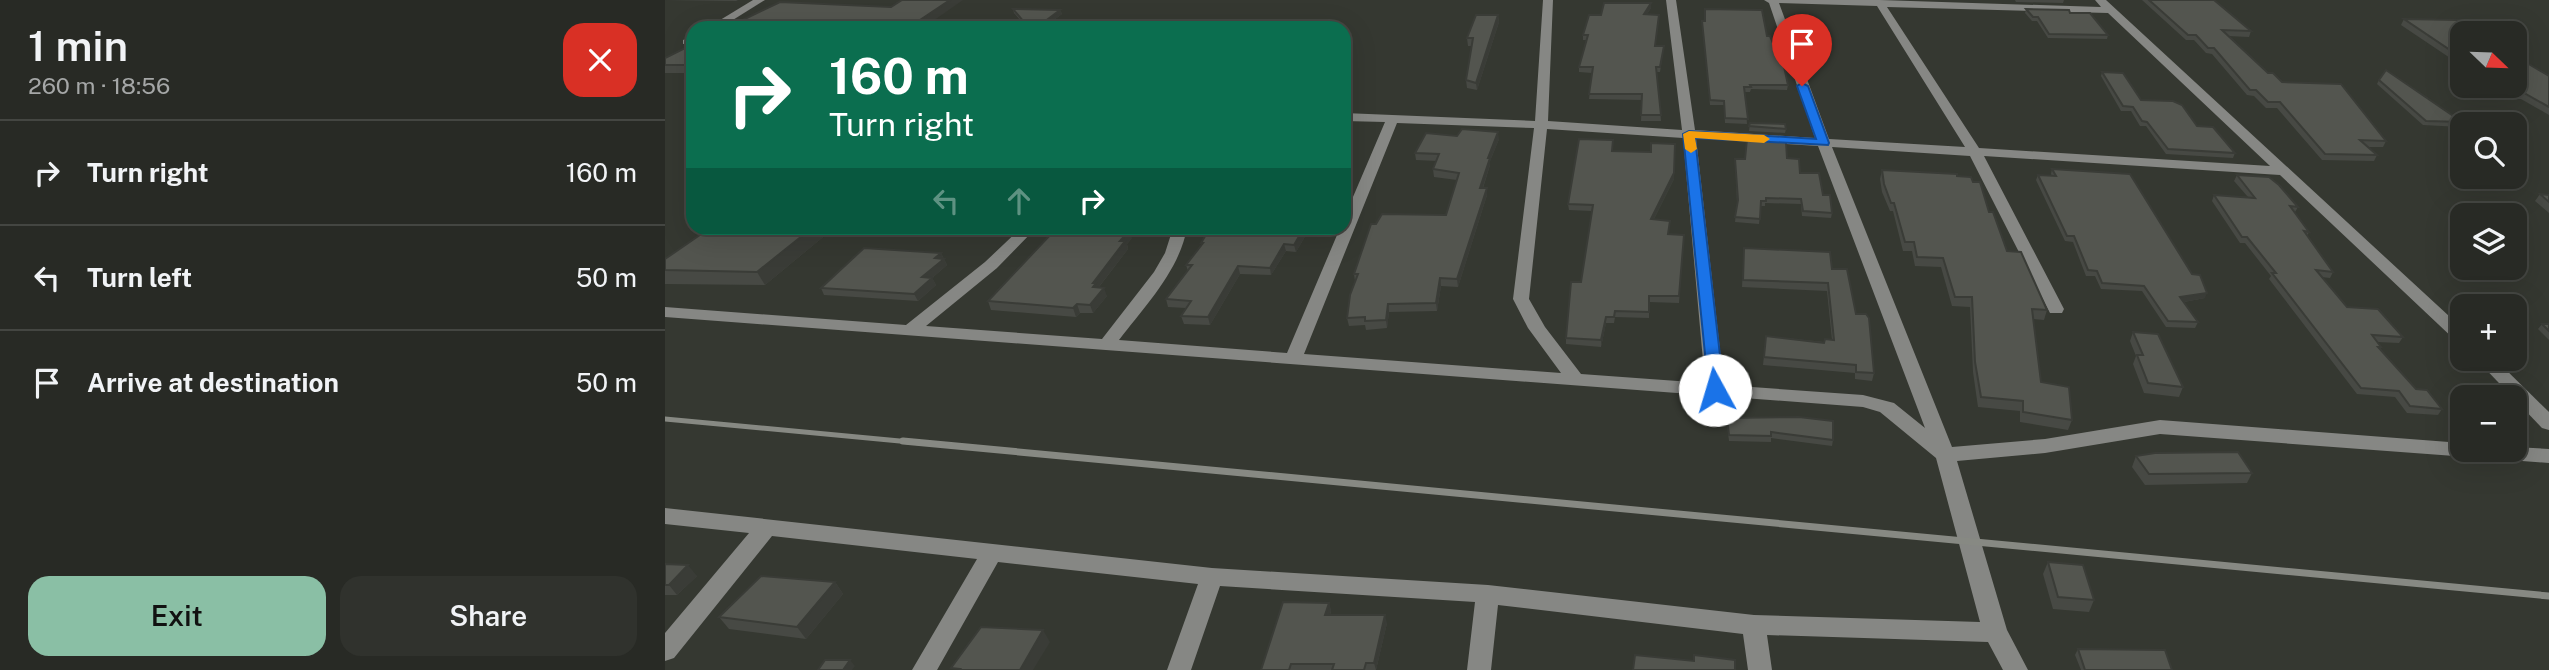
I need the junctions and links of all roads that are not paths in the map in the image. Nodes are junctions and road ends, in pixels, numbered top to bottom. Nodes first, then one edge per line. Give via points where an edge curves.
1 (760, 0) edge
2 (1548, 0) edge
3 (1671, 0) edge
4 (1771, 0) edge
5 (1880, 3) junction
6 (2104, 5) edge
7 (724, 21) edge
8 (1351, 117) edge
9 (1392, 120) junction
10 (1541, 125) junction
11 (1689, 134) junction
12 (1823, 143) junction
13 (1975, 152) junction
14 (2283, 171) junction
15 (1351, 219) edge
16 (1022, 235) edge
17 (1178, 235) edge
18 (1344, 235) edge
19 (2056, 309) dead end
20 (665, 312) edge
21 (2450, 326) edge
22 (910, 330) junction
23 (1106, 345) junction
24 (1293, 359) junction
25 (2498, 371) edge
26 (1575, 379) junction
27 (1715, 390) junction
28 (2549, 423) edge
29 (2450, 449) edge
30 (2527, 454) edge
31 (1945, 455) junction
32 (2549, 456) edge
33 (665, 516) edge
34 (765, 529) junction
35 (992, 553) junction
36 (1212, 577) junction
37 (1488, 594) junction
38 (1754, 625) junction
39 (1995, 632) junction
40 (665, 651) edge
41 (924, 670) edge
42 (1179, 670) edge
43 (1479, 670) edge
44 (1760, 670) edge
45 (2016, 670) edge

1 - 7 street
2 - 10 street
3 - 11 street
4 - 5 street
4 - 12 street
5 - 6 street
5 - 13 street
6 - 14 street
8 - 9 street
9 - 10 street
9 - 15 street
10 - 11 street
10 - 26 street via 1521,299
11 - 12 street
11 - 27 street
12 - 13 street
12 - 31 street
13 - 14 street
13 - 19 street
14 - 21 street
16 - 22 street
17 - 23 street via 1161,274
18 - 24 street
20 - 22 street
22 - 23 street
23 - 24 street
24 - 26 street
25 - 28 street
26 - 27 street
27 - 31 street via 1876,402
29 - 31 street via 2161,427 2045,446
30 - 32 street
31 - 39 street
33 - 34 street
34 - 35 street
34 - 40 street
35 - 36 street
35 - 41 street
36 - 37 street
36 - 42 street
37 - 38 street
37 - 43 street
38 - 39 street
38 - 44 street
39 - 45 street

